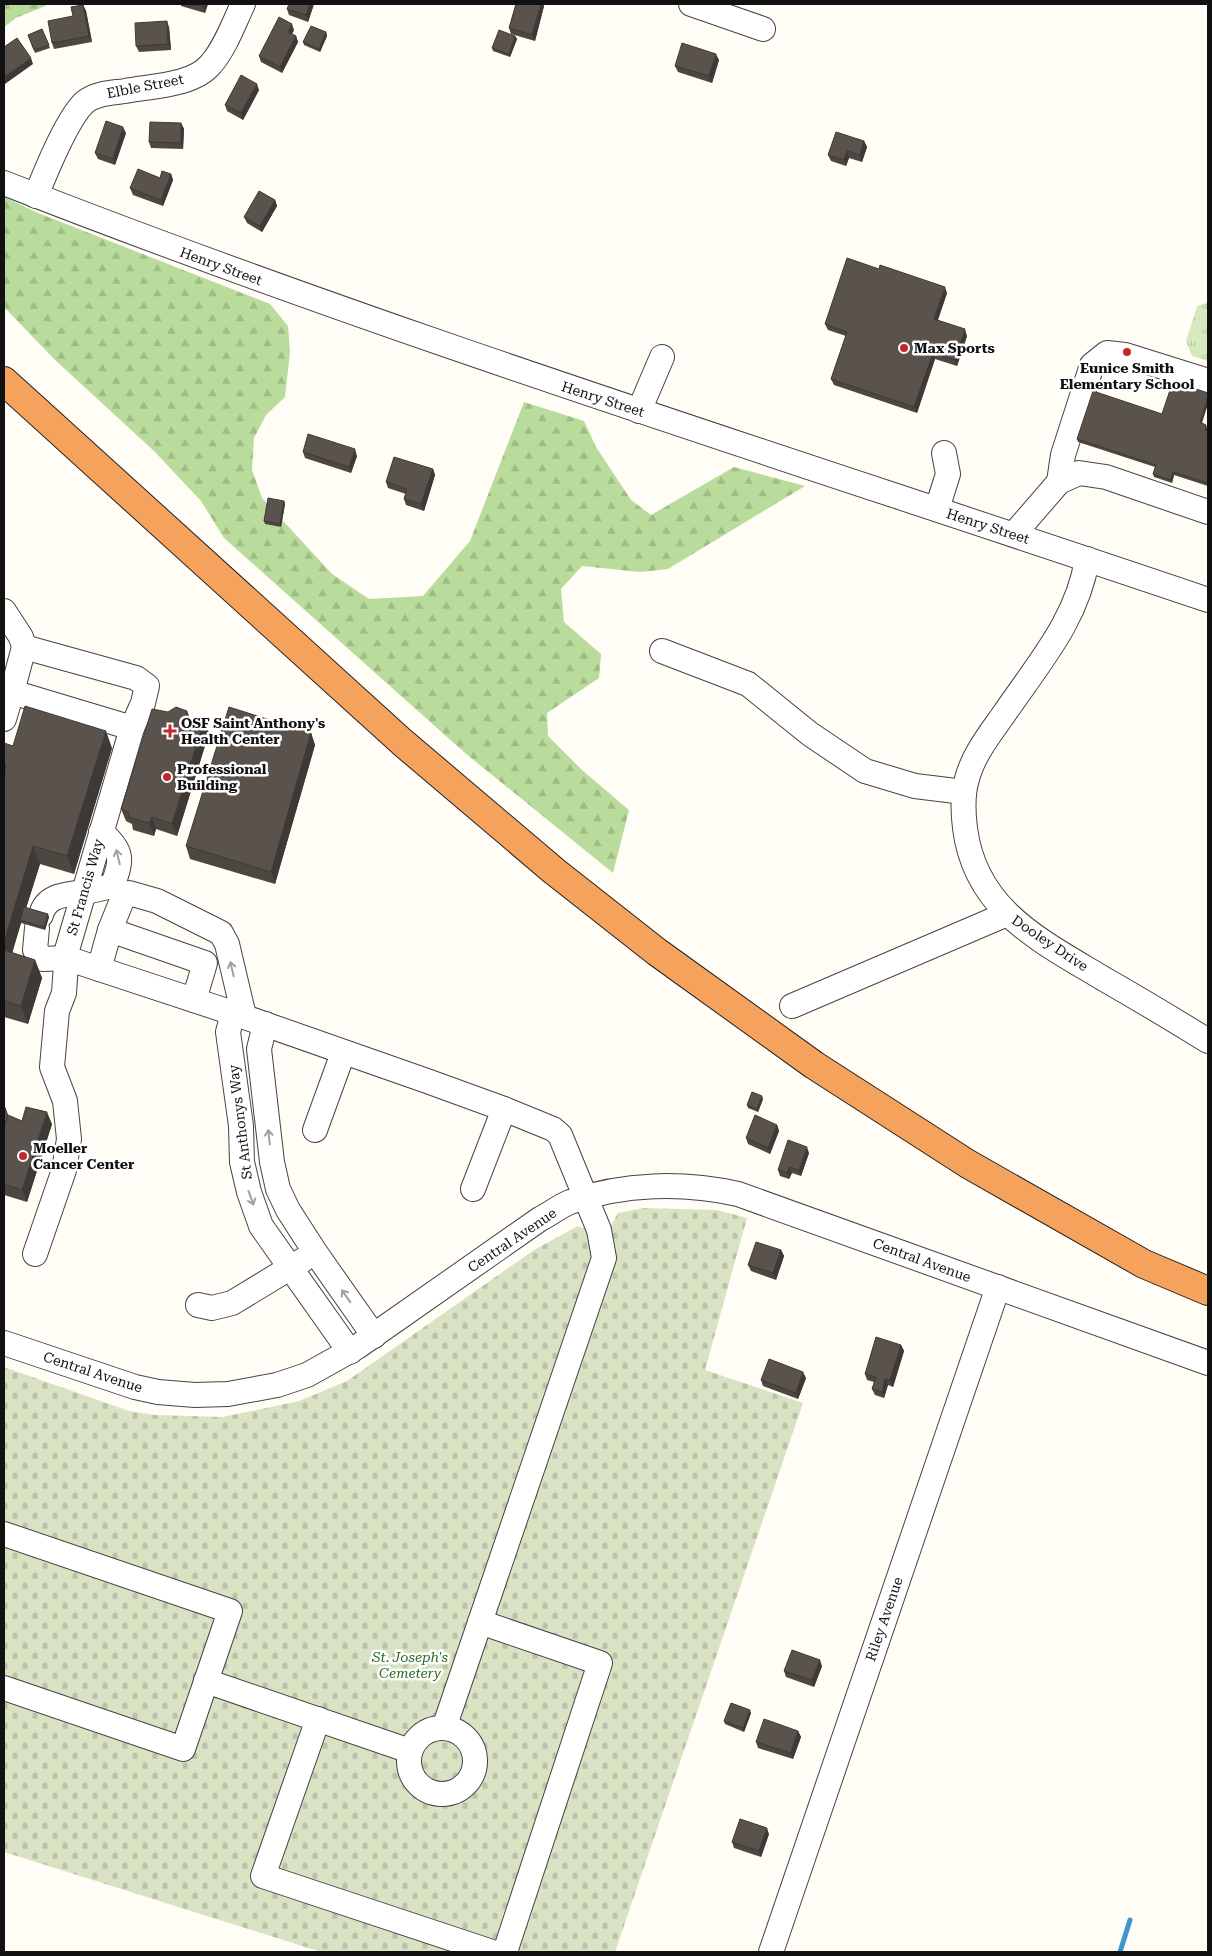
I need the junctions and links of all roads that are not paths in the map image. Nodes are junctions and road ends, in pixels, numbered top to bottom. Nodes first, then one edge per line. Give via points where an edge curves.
1 (243, 4) edge
2 (690, 4) edge
3 (763, 29) dead end
4 (4, 184) edge
5 (36, 196) junction
6 (662, 358) dead end
7 (4, 381) edge
8 (1208, 381) edge
9 (639, 411) junction
10 (944, 453) dead end
11 (1059, 482) junction
12 (937, 509) junction
13 (1208, 512) edge
14 (1014, 534) junction
15 (1087, 559) junction
16 (1208, 600) edge
17 (4, 611) edge
18 (24, 647) junction
19 (662, 651) dead end
20 (12, 692) junction
21 (4, 719) edge
22 (132, 728) junction
23 (964, 792) junction
24 (101, 832) junction
25 (84, 892) junction
26 (117, 893) junction
27 (1007, 914) junction
28 (110, 930) junction
29 (66, 958) junction
30 (99, 969) junction
31 (194, 1000) junction
32 (792, 1006) dead end
33 (247, 1018) junction
34 (1208, 1041) edge
35 (343, 1053) junction
36 (504, 1109) junction
37 (315, 1130) dead end
38 (473, 1189) dead end
39 (587, 1198) junction
40 (315, 1252) junction
41 (35, 1254) dead end
42 (289, 1268) junction
43 (998, 1287) junction
44 (1208, 1291) edge
45 (198, 1305) dead end
46 (374, 1336) junction
47 (4, 1343) edge
48 (350, 1352) junction
49 (1208, 1363) edge
50 (4, 1534) edge
51 (480, 1622) junction
52 (206, 1681) junction
53 (4, 1688) edge
54 (318, 1720) junction
55 (444, 1728) junction
56 (410, 1751) junction
57 (492, 1952) edge
58 (505, 1952) edge
59 (771, 1952) edge

1 - 5 street, Elble Street via 218,55 201,73 174,82 98,95 84,102 74,116
2 - 3 street
4 - 5 street, Henry Street
5 - 9 street, Henry Street via 286,290
6 - 9 street
7 - 44 highway via 409,748 547,865 664,958 814,1065 960,1159 1144,1264
8 - 11 street via 1107,352 1092,365 1063,455
9 - 12 street, Henry Street
10 - 12 street via 948,474
11 - 13 street via 1079,472 1106,477
11 - 14 street
12 - 14 street, Henry Street
14 - 15 street, Henry Street
15 - 16 street, Henry Street
15 - 23 street, Dooley Drive via 1076,604 974,760
17 - 18 street
18 - 20 street
18 - 22 street, St Francis Way via 136,678 146,686
19 - 23 street via 748,684 810,734 865,771 914,786
20 - 21 street
20 - 22 street
22 - 24 street, St Francis Way
23 - 27 street, Dooley Drive via 967,844 974,866 992,898
24 - 25 street, St Francis Way
26 -> 24 street via 120,858 113,841
25 - 26 street
25 - 29 street, St Francis Way
25 - 29 street via 66,893 49,901 39,921 35,950 43,959
26 - 28 street
33 -> 26 street via 227,944 221,933 157,900
27 - 32 street
27 - 34 street, Dooley Drive via 1054,949
28 - 30 street
28 - 31 street via 205,963
29 - 30 street
29 - 41 street, St Francis Way via 52,1067 65,1101 69,1138 64,1170
30 - 31 street
31 - 33 street
33 - 35 street
40 -> 33 street, St Anthonys Way via 278,1189 259,1048
33 -> 42 street, St Anthonys Way via 228,1032 241,1126 242,1162 261,1226
35 - 36 street
35 - 37 street
36 - 38 street
36 - 39 street via 560,1135
39 - 43 street, Central Avenue via 649,1187 698,1186 722,1190
39 - 46 street, Central Avenue via 569,1203 540,1219
39 - 51 street via 599,1230 604,1258
40 - 42 street
46 -> 40 street, St Anthonys Way
42 - 45 street via 232,1303 212,1308
42 - 48 street, St Anthonys Way
43 - 49 street, Central Avenue
43 - 59 street, Riley Avenue
46 - 48 street, Central Avenue
47 - 48 street, Central Avenue via 135,1387 195,1395 228,1394 277,1384 308,1375
50 - 52 street via 230,1611
51 - 55 street
51 - 58 street via 600,1663
52 - 53 street via 183,1749
52 - 54 street
54 - 56 street
54 - 57 street via 263,1876
55 - 56 street via 423,1734
55 - 56 street via 464,1736 475,1755 472,1776 456,1792 435,1794 416,1783 410,1768

